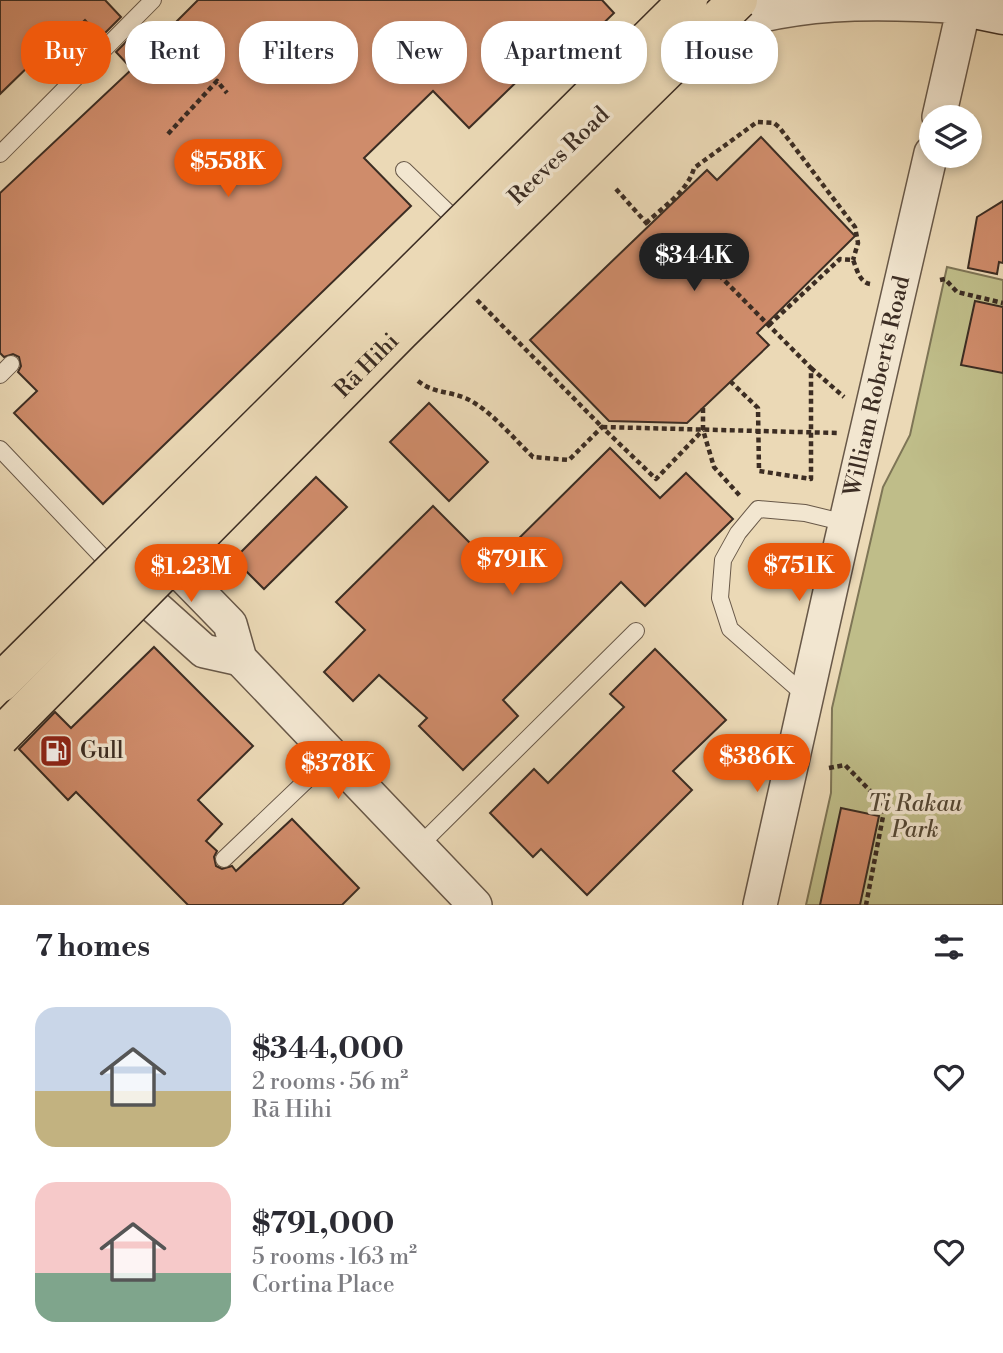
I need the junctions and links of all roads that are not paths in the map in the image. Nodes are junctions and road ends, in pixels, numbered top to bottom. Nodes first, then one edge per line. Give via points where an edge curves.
1 (153, 0) edge
2 (663, 0) edge
3 (738, 0) edge
4 (964, 7) junction
5 (1003, 15) edge
6 (695, 17) edge
7 (942, 105) edge
8 (0, 154) edge
9 (928, 168) edge
10 (404, 170) dead end
11 (0, 449) edge
12 (846, 523) junction
13 (157, 549) dead end
14 (125, 580) joint
15 (636, 631) dead end
16 (240, 659) junction
17 (0, 683) edge
18 (807, 696) junction
19 (0, 737) edge
20 (332, 756) junction
21 (419, 846) junction
22 (224, 859) dead end
23 (461, 900) edge
24 (760, 905) edge

1 - 8 lane
2 - 6 lane
3 - 19 main road, Rā Hihi, bridge via 400,332
4 - 5 street, Reeves Road
4 - 6 street, Reeves Road via 878,2 738,19
4 - 7 street
6 - 10 lane, Reeves Road via 642,77 474,237
6 - 17 main road, Rā Hihi, bridge
9 - 12 street, William Roberts Road
11 - 14 lane
12 - 18 street, William Roberts Road
12 - 18 lane via 758,509 723,560 720,598 730,629
13 - 16 street via 230,624
14 - 16 street via 204,651
15 - 21 lane
16 - 20 street
18 - 24 street, William Roberts Road
20 - 21 street
20 - 22 lane
21 - 23 street

